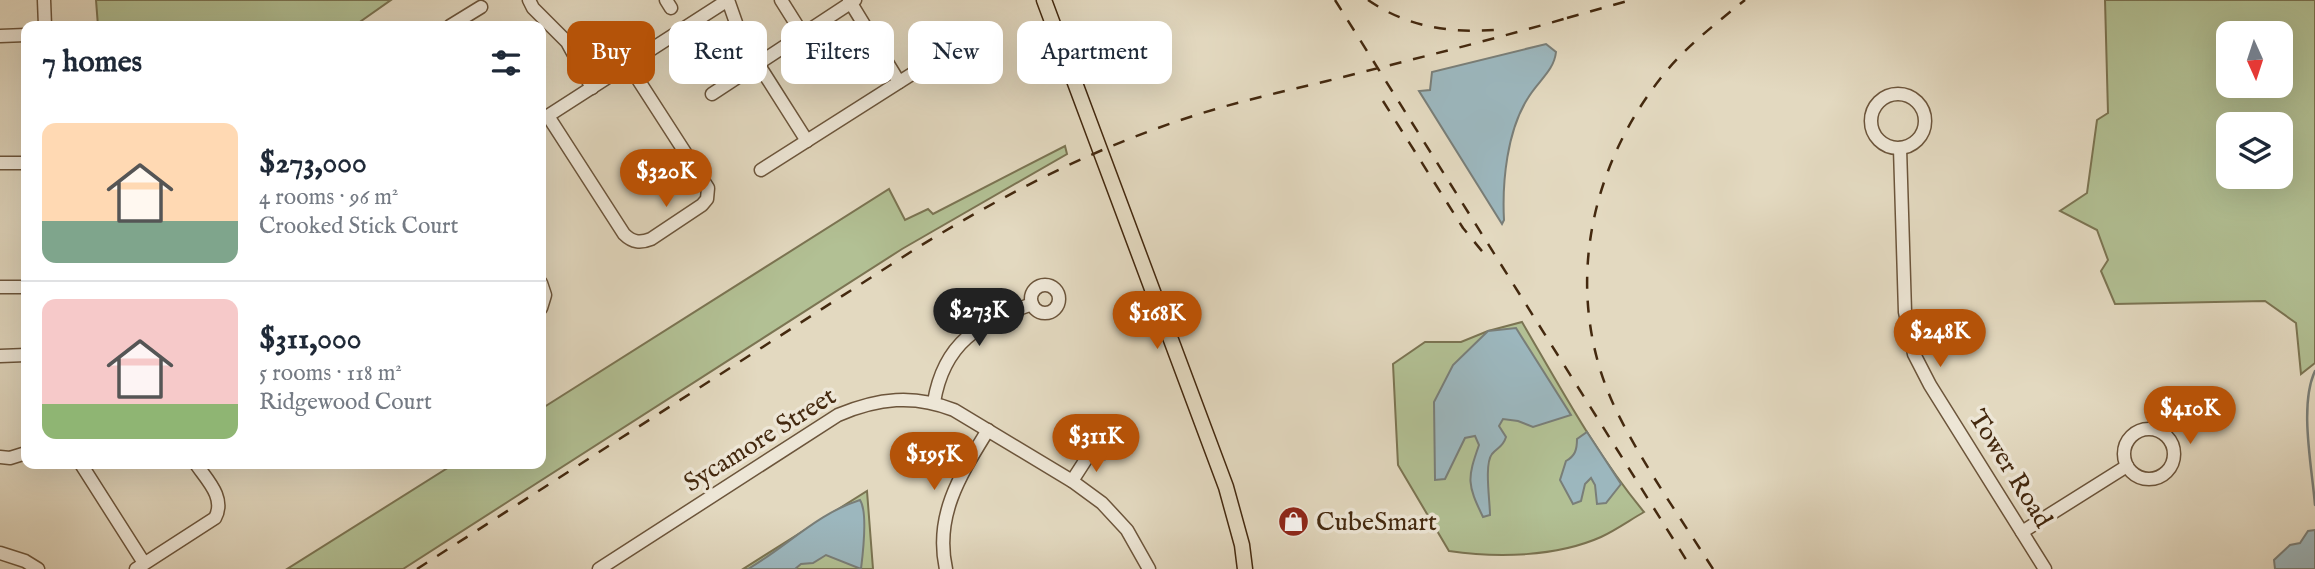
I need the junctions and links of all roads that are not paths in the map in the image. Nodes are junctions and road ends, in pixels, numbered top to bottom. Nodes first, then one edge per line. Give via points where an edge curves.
1 (44, 0) edge
2 (528, 0) edge
3 (728, 0) edge
4 (781, 0) edge
5 (1044, 0) edge
6 (852, 1) edge
7 (481, 7) dead end
8 (45, 21) edge
9 (458, 21) edge
10 (735, 21) edge
11 (794, 21) edge
12 (823, 21) edge
13 (21, 35) edge
14 (0, 36) edge
15 (655, 47) edge
16 (908, 77) edge
17 (767, 78) edge
18 (899, 82) junction
19 (598, 84) edge
20 (641, 84) edge
21 (726, 84) edge
22 (592, 88) junction
23 (712, 93) dead end
24 (546, 117) edge
25 (546, 121) edge
26 (807, 141) junction
27 (1900, 148) junction
28 (0, 163) edge
29 (21, 163) edge
30 (761, 170) dead end
31 (0, 287) edge
32 (21, 287) edge
33 (1032, 304) dead end
34 (21, 355) edge
35 (0, 356) edge
36 (934, 402) junction
37 (988, 430) junction
38 (1092, 450) dead end
39 (21, 455) edge
40 (0, 457) edge
41 (2127, 466) junction
42 (84, 469) edge
43 (199, 469) edge
44 (1072, 481) junction
45 (2022, 532) junction
46 (0, 553) edge
47 (140, 566) edge
48 (38, 569) edge
49 (599, 569) edge
50 (946, 569) edge
51 (1149, 569) edge
52 (1245, 569) edge
53 (2046, 569) edge

1 - 8 street
2 - 22 street via 567,42
3 - 10 street
3 - 15 street
4 - 11 street
5 - 52 main road via 1226,487
6 - 12 street
6 - 18 street
7 - 9 street
13 - 14 street
16 - 18 street
17 - 26 street
18 - 26 street
19 - 22 street
20 - 25 street via 707,184 708,194 702,205 651,239 643,242 627,237
21 - 23 street
22 - 24 street
26 - 30 street
27 - 27 street via 1921,136 1925,116 1914,98 1896,94 1879,102 1871,119 1877,138
27 - 45 street, Tower Road via 1905,312 1914,354
28 - 29 street
31 - 32 street
33 - 36 street via 989,320 959,343 941,375
34 - 35 street
36 - 37 street, Sycamore Street
36 - 49 street, Sycamore Street via 878,401 838,415
37 - 44 street, Sycamore Street
37 - 50 street via 950,496 943,537
38 - 44 street
39 - 40 street
41 - 41 street via 2145,478 2164,474 2174,458 2171,441 2154,429 2139,430 2124,450
41 - 45 street
42 - 47 street
43 - 47 street via 219,504 215,518
44 - 51 street, Sycamore Street via 1113,513
45 - 53 street, Tower Road
46 - 48 street

